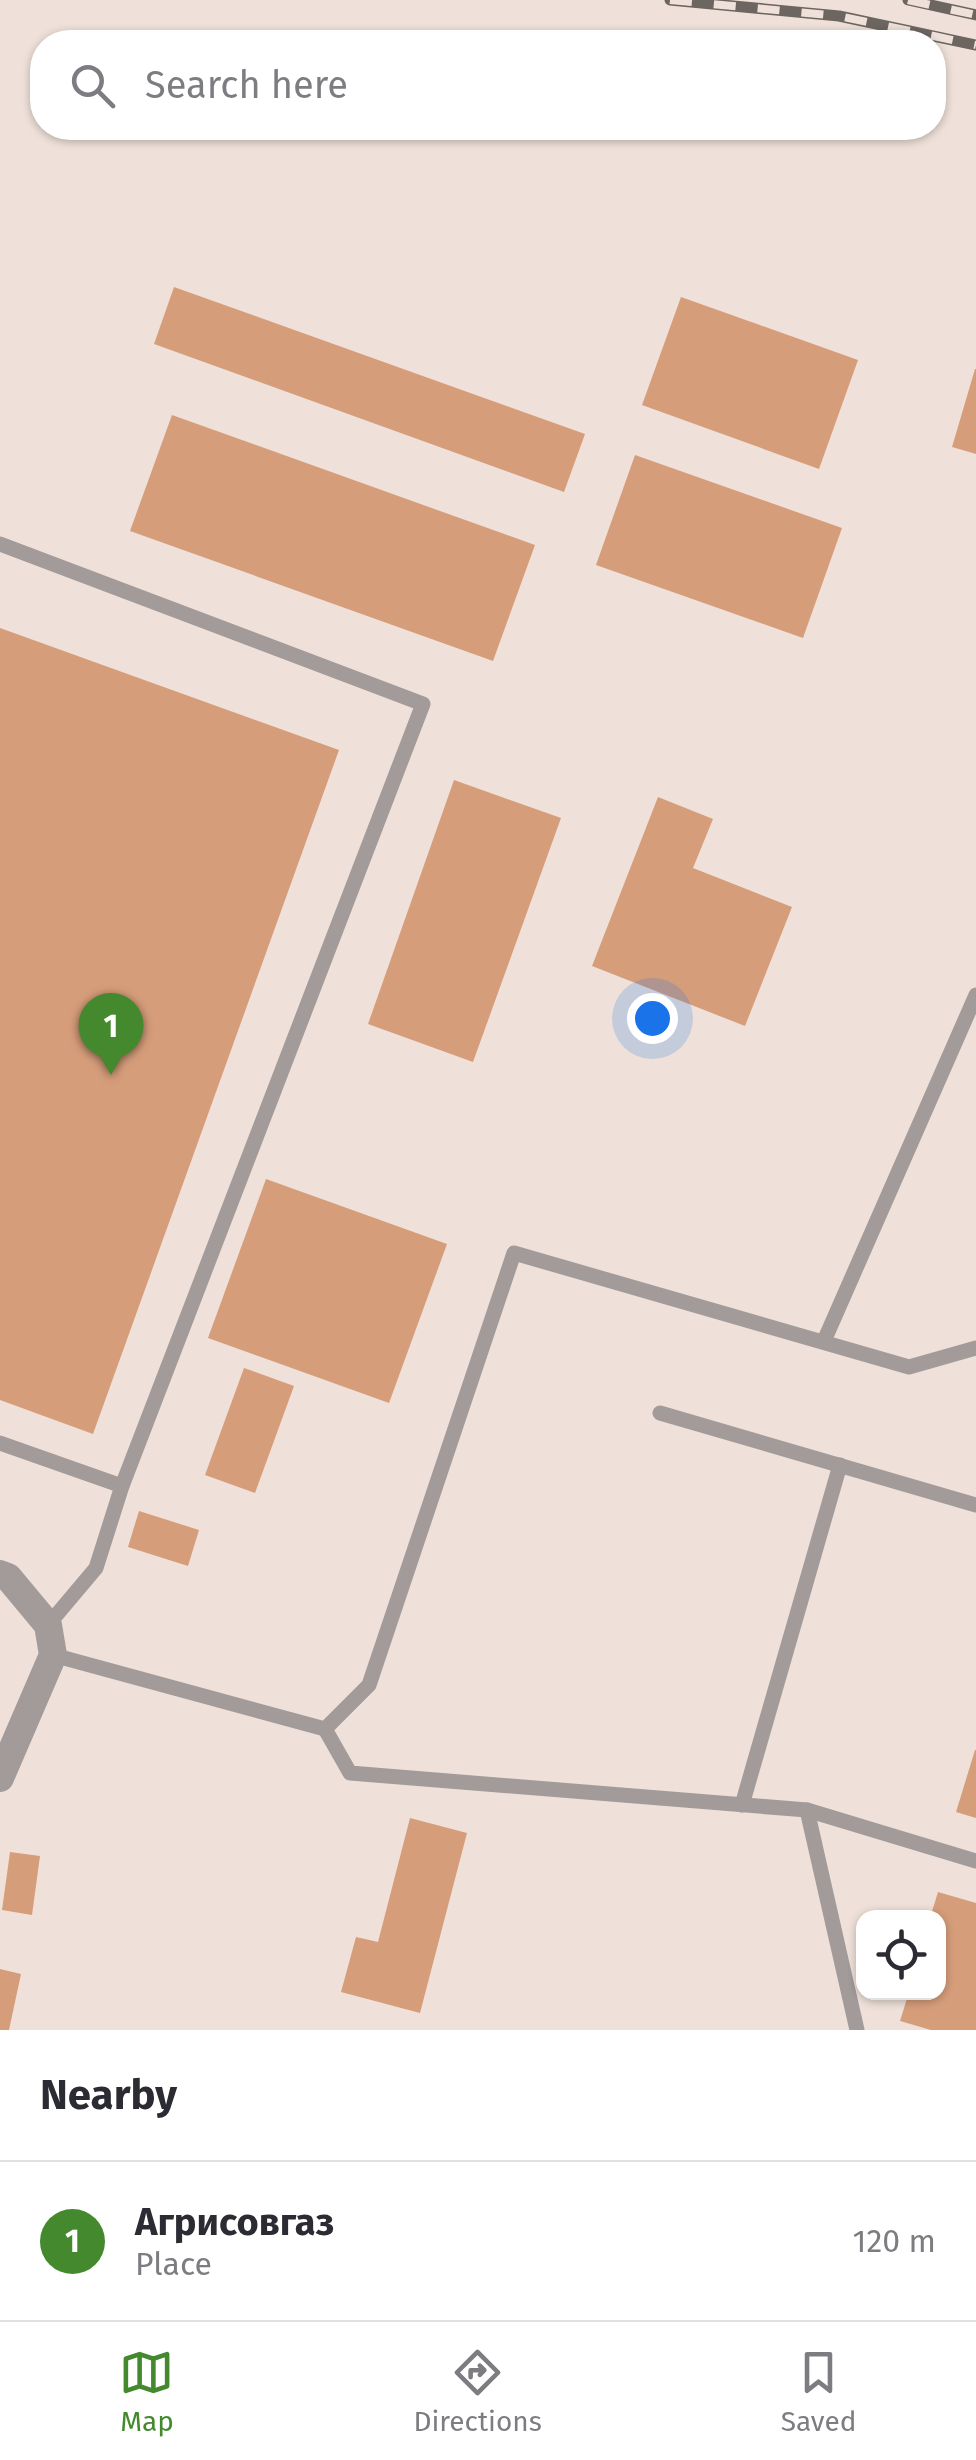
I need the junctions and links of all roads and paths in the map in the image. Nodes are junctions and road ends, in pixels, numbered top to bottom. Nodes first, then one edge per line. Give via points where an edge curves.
1 (0, 544) edge
2 (976, 995) edge
3 (824, 1341) junction
4 (976, 1348) edge
5 (660, 1413) dead end
6 (0, 1443) edge
7 (840, 1466) junction
8 (122, 1486) junction
9 (976, 1505) edge
10 (0, 1574) edge
11 (48, 1624) junction
12 (53, 1655) junction
13 (325, 1729) junction
14 (0, 1778) edge
15 (742, 1805) junction
16 (807, 1810) junction
17 (976, 1861) edge
18 (857, 2030) edge

1 - 8 lane via 423,704
2 - 3 lane
3 - 4 lane via 909,1367
3 - 13 lane via 514,1252 369,1685
5 - 7 lane
6 - 8 lane
7 - 9 lane
7 - 15 lane
8 - 11 lane via 96,1568
10 - 11 street
11 - 12 street
12 - 13 lane
12 - 14 street
13 - 15 lane via 350,1773
15 - 16 lane
16 - 17 lane
16 - 18 lane

